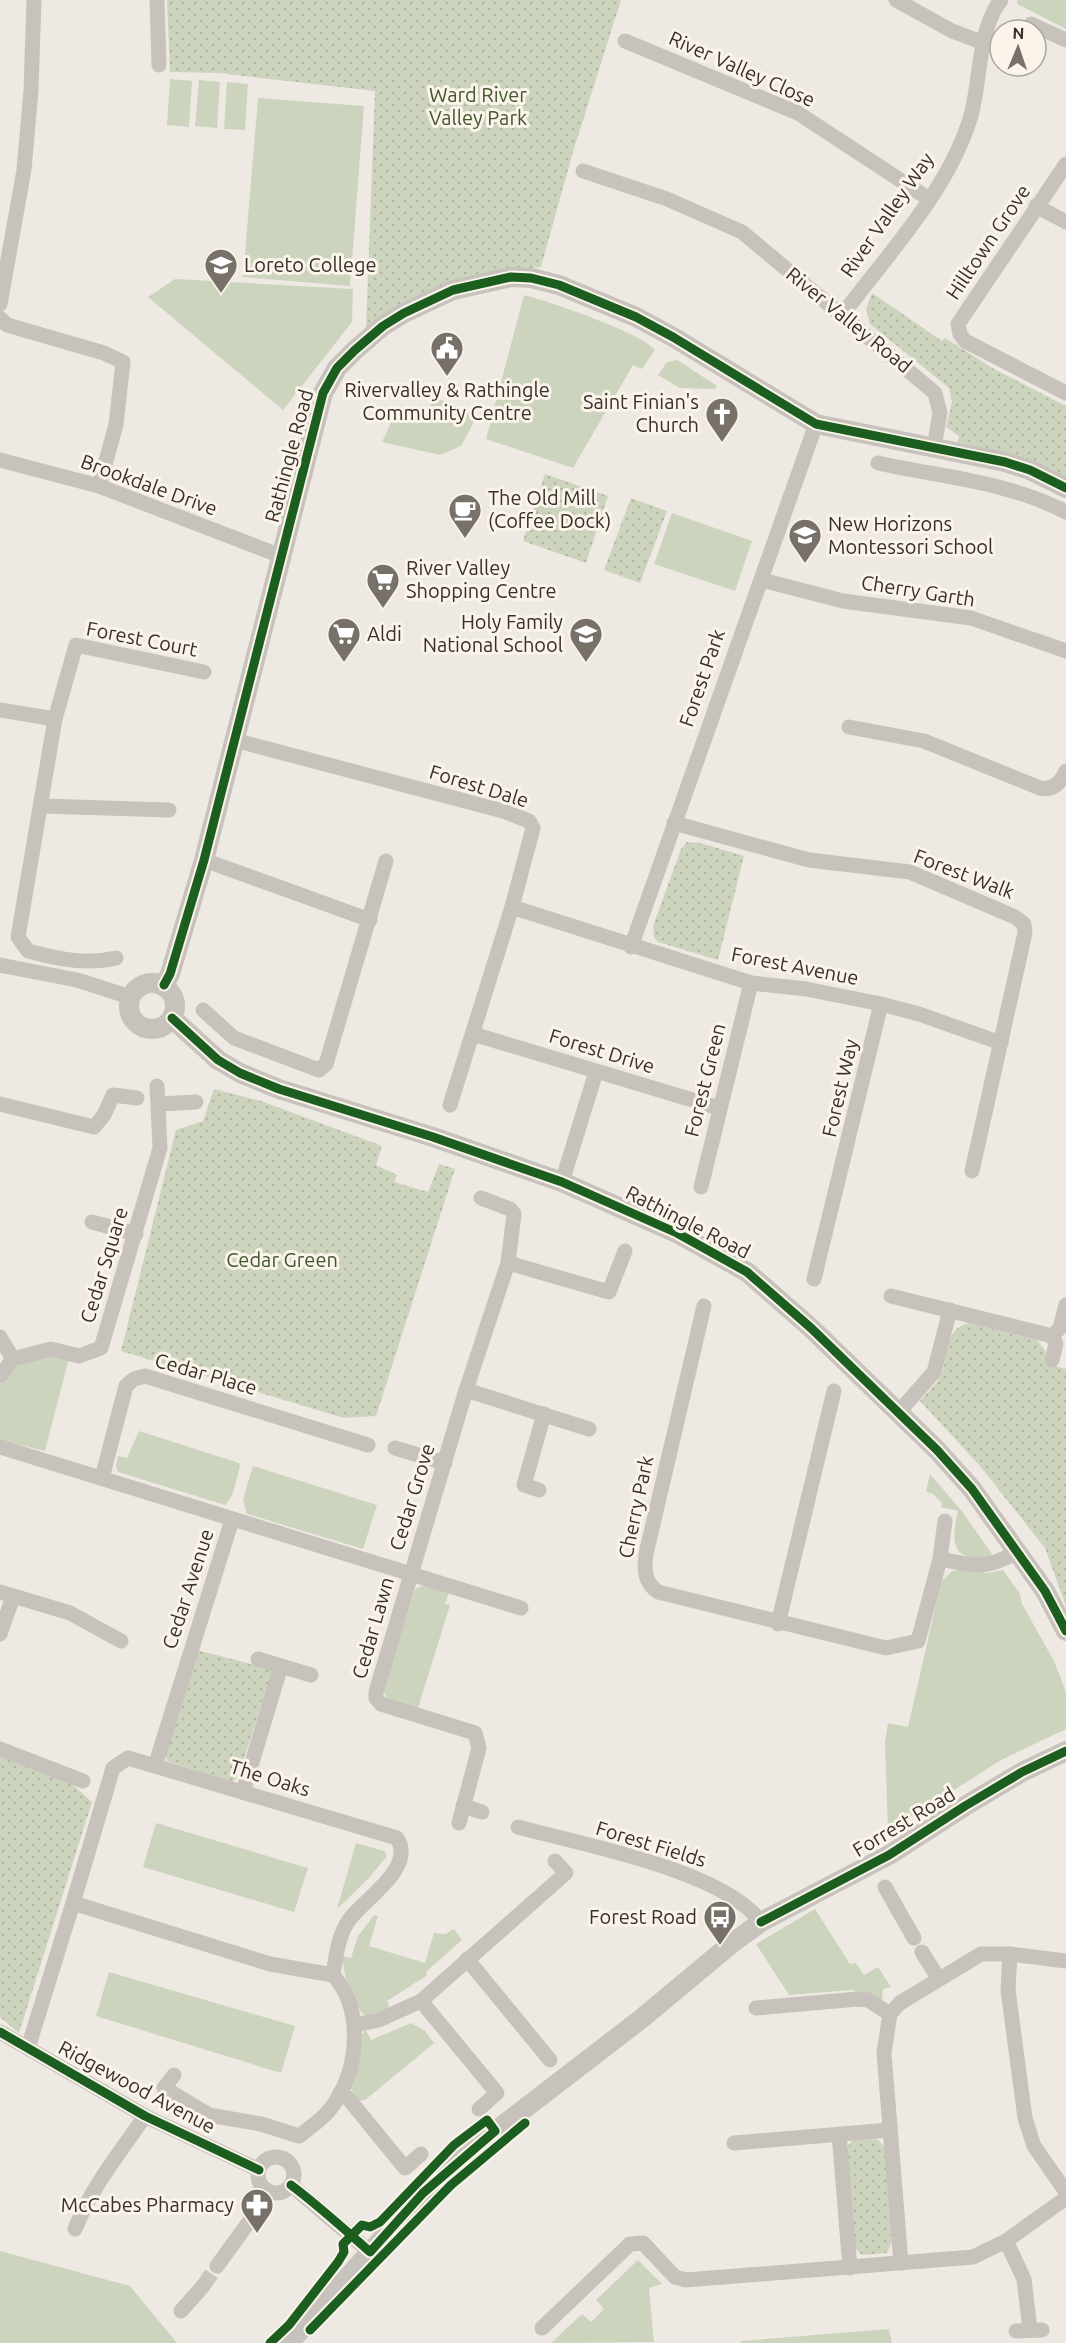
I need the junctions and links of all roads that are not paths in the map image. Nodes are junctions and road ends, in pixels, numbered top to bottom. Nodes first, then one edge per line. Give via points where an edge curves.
1 (34, 0) edge
2 (157, 0) edge
3 (896, 0) edge
4 (1001, 0) edge
5 (1048, 32) edge
6 (1066, 40) edge
7 (625, 41) dead end
8 (984, 43) junction
9 (159, 65) dead end
10 (1066, 164) edge
11 (584, 171) dead end
12 (929, 199) junction
13 (1036, 206) junction
14 (1066, 222) edge
15 (0, 304) edge
16 (843, 314) junction
17 (0, 318) edge
18 (1066, 393) edge
19 (816, 424) junction
20 (934, 447) junction
21 (0, 460) edge
22 (878, 463) dead end
23 (99, 486) junction
24 (1066, 488) edge
25 (1066, 512) edge
26 (281, 556) junction
27 (762, 580) junction
28 (1066, 651) edge
29 (204, 672) dead end
30 (0, 710) edge
31 (55, 719) junction
32 (849, 727) dead end
33 (234, 740) junction
34 (1066, 771) edge
35 (42, 806) junction
36 (169, 810) dead end
37 (674, 824) junction
38 (204, 860) junction
39 (386, 861) dead end
40 (512, 907) junction
41 (370, 920) junction
42 (631, 947) junction
43 (116, 958) dead end
44 (0, 965) edge
45 (751, 984) junction
46 (164, 985) junction
47 (130, 997) junction
48 (881, 1004) junction
49 (204, 1010) dead end
50 (172, 1018) junction
51 (473, 1034) junction
52 (1001, 1043) junction
53 (596, 1072) junction
54 (158, 1086) dead end
55 (137, 1098) dead end
56 (196, 1102) dead end
57 (0, 1104) edge
58 (159, 1104) junction
59 (450, 1105) dead end
60 (719, 1108) junction
61 (972, 1171) dead end
62 (562, 1182) junction
63 (701, 1187) dead end
64 (481, 1198) dead end
65 (92, 1222) dead end
66 (136, 1234) junction
67 (625, 1251) dead end
68 (508, 1263) junction
69 (814, 1279) dead end
70 (891, 1296) dead end
71 (1066, 1305) edge
72 (704, 1306) dead end
73 (950, 1310) junction
74 (1052, 1336) junction
75 (0, 1337) edge
76 (13, 1359) junction
77 (1052, 1360) dead end
78 (0, 1376) edge
79 (466, 1390) junction
80 (834, 1390) dead end
81 (898, 1413) junction
82 (544, 1414) junction
83 (589, 1429) dead end
84 (368, 1445) dead end
85 (0, 1447) edge
86 (395, 1448) dead end
87 (444, 1463) junction
88 (102, 1478) junction
89 (539, 1490) dead end
90 (232, 1520) junction
91 (945, 1521) dead end
92 (1018, 1552) junction
93 (940, 1559) junction
94 (411, 1575) junction
95 (7, 1595) edge
96 (521, 1608) dead end
97 (778, 1624) junction
98 (1066, 1631) edge
99 (0, 1634) edge
100 (121, 1641) dead end
101 (258, 1659) dead end
102 (282, 1666) junction
103 (312, 1675) dead end
104 (0, 1749) edge
105 (1066, 1751) edge
106 (155, 1766) junction
107 (83, 1781) dead end
108 (243, 1792) junction
109 (464, 1806) junction
110 (482, 1812) dead end
111 (459, 1823) dead end
112 (518, 1827) dead end
113 (555, 1861) dead end
114 (885, 1887) dead end
115 (73, 1903) junction
116 (761, 1922) junction
117 (914, 1938) dead end
118 (922, 1952) dead end
119 (1010, 1954) junction
120 (467, 1959) junction
121 (1066, 1961) edge
122 (333, 1974) junction
123 (938, 1978) junction
124 (421, 2001) junction
125 (756, 2008) dead end
126 (890, 2014) junction
127 (355, 2025) junction
128 (0, 2032) edge
129 (28, 2048) junction
130 (550, 2060) dead end
131 (174, 2075) dead end
132 (340, 2093) junction
133 (479, 2109) dead end
134 (145, 2116) junction
135 (889, 2130) junction
136 (839, 2134) junction
137 (299, 2136) junction
138 (734, 2143) dead end
139 (421, 2154) dead end
140 (284, 2160) junction
141 (259, 2170) junction
142 (291, 2185) junction
143 (267, 2190) junction
144 (1066, 2192) edge
145 (1066, 2198) edge
146 (75, 2229) dead end
147 (1006, 2241) junction
148 (370, 2252) junction
149 (900, 2263) junction
150 (217, 2266) tunnel mouth
151 (850, 2268) junction
152 (203, 2286) tunnel mouth
153 (181, 2311) dead end
154 (542, 2328) dead end
155 (1030, 2330) dead end
156 (289, 2343) edge

1 - 15 street via 24,170
2 - 9 street
3 - 8 street via 952,31
4 - 8 street, River Valley Way
5 - 6 street
7 - 12 street, River Valley Close via 798,113
8 - 12 street, River Valley Way via 970,118
10 - 13 street, Hilltown Grove
11 - 16 street, River Valley Road via 667,199 742,232
12 - 16 street, River Valley Way
13 - 14 street
13 - 18 street, Hilltown Grove via 958,324 966,341
16 - 20 street, River Valley Road via 935,393 940,413
17 - 23 street via 7,325 123,362 116,425
19 - 20 street, Rathingle Road
19 - 26 street, Rathingle Road via 673,337 606,304 538,279 511,277 481,282 453,290 404,313 337,368 323,393
19 - 27 street, Forest Park
20 - 24 street via 1005,462
21 - 23 street, Brookdale Drive
22 - 25 street via 1017,492
23 - 26 street, Brookdale Drive
26 - 33 street, Rathingle Road
27 - 28 street, Cherry Garth via 843,601 971,618
27 - 37 street, Forest Park
29 - 31 street, Forest Court via 76,645
30 - 31 street
31 - 35 street, Forest Court
32 - 34 street via 924,741 1037,788 1052,788
33 - 38 street, Rathingle Road
33 - 40 street, Forest Dale via 529,821 533,837
35 - 36 street
35 - 43 street, Forest Court via 18,937 28,951 50,957 95,963
37 - 42 street, Forest Park
37 - 52 street, Forest Walk via 800,858 910,872 1017,918 1024,924 1025,933
38 - 41 street
38 - 46 street, Rathingle Road
39 - 41 street
40 - 42 street, Forest Avenue
40 - 51 street, Forest Dale
41 - 49 street via 326,1064 319,1070 234,1038
42 - 45 street, Forest Avenue
44 - 47 street via 77,980
45 - 48 street, Forest Avenue via 806,989
45 - 60 street, Forest Green
46 - 47 street via 148,982
46 - 50 street via 175,1004
47 - 50 street via 129,1012 145,1028 160,1028
48 - 52 street, Forest Avenue
48 - 69 street, Forest Way
50 - 62 street, Rathingle Road via 218,1060 240,1073
51 - 53 street, Forest Drive
51 - 59 street, Forest Dale
52 - 61 street, Forest Walk
53 - 60 street, Forest Drive
53 - 62 street
54 - 58 street, Cedar Square
55 - 57 street via 113,1095 94,1127
56 - 58 street
58 - 66 street, Cedar Square via 160,1148
60 - 63 street, Forest Green
62 - 81 street, Rathingle Road via 677,1233 747,1272
64 - 68 street, Cedar Grove via 514,1214
65 - 66 street
66 - 76 street, Cedar Square via 101,1348 79,1356 51,1349
67 - 68 street via 609,1292
68 - 79 street, Cedar Grove
70 - 73 street
71 - 74 street via 1060,1328
72 - 97 street, Cherry Park via 644,1572 650,1587 658,1592
73 - 74 street
73 - 81 street via 934,1372
74 - 77 street via 1056,1344
75 - 76 street
76 - 78 street
79 - 82 street
79 - 87 street, Cedar Grove
80 - 97 street
81 - 92 street, Rathingle Road via 972,1489
82 - 83 street
82 - 89 street via 524,1485
84 - 88 street, Cedar Place via 145,1376 126,1386
85 - 88 street, Cedar Avenue
86 - 87 street
87 - 94 street, Cedar Grove
88 - 90 street, Cedar Avenue
90 - 94 street, Cedar Lawn
90 - 106 street, Cedar Avenue
91 - 93 street, Cherry Park
92 - 93 street via 985,1566
92 - 98 street, Rathingle Road
93 - 97 street, Cherry Park via 918,1641 886,1648
94 - 96 street, Cedar Grove
94 - 109 street, Cedar Lawn via 376,1698 381,1704 475,1733 479,1748
95 - 99 street
95 - 100 street via 70,1613
101 - 102 street
102 - 103 street
102 - 108 street
104 - 107 street
105 - 116 street, Forrest Road via 1022,1772 889,1856
106 - 108 street, The Oaks
106 - 115 street, The Oaks via 128,1758 113,1768
108 - 122 street, The Oaks via 397,1838 402,1846 403,1855 388,1880 348,1922 337,1948
109 - 110 street
109 - 111 street, Cedar Lawn
112 - 116 street, Forest Fields via 670,1869 732,1897
113 - 120 street via 566,1873
114 - 117 street
115 - 122 street via 270,1964
115 - 129 street, The Oaks
116 - 148 street, Forrest Road via 458,2160
118 - 123 street
119 - 121 street
119 - 123 street via 981,1954
119 - 144 street via 1008,1990 1025,2118 1034,2146
120 - 124 street
120 - 130 street
122 - 127 street via 349,1997
123 - 126 street via 900,2002
124 - 127 street via 379,2020
124 - 133 street via 497,2093
125 - 126 street via 779,1999 858,1999 868,2000
126 - 135 street via 884,2053
127 - 132 street via 352,2054
128 - 129 street, Ridgewood Avenue
129 - 134 street, Ridgewood Avenue
131 - 137 street via 164,2088 209,2115 261,2124
132 - 137 street via 323,2116
132 - 139 street via 405,2168
134 - 141 street, Ridgewood Avenue
134 - 146 street via 86,2200
135 - 136 street
135 - 149 street
136 - 138 street
136 - 151 street
137 - 140 street
140 - 141 street via 270,2159
140 - 142 street via 293,2170
141 - 143 street via 259,2179
142 - 143 street via 280,2193
142 - 148 street
143 - 150 street via 262,2204
145 - 147 street
147 - 149 street via 973,2257
147 - 155 street via 1024,2279
148 - 156 street, Forrest Road
149 - 151 street
151 - 154 street via 681,2280 643,2243 635,2242
152 - 153 street

